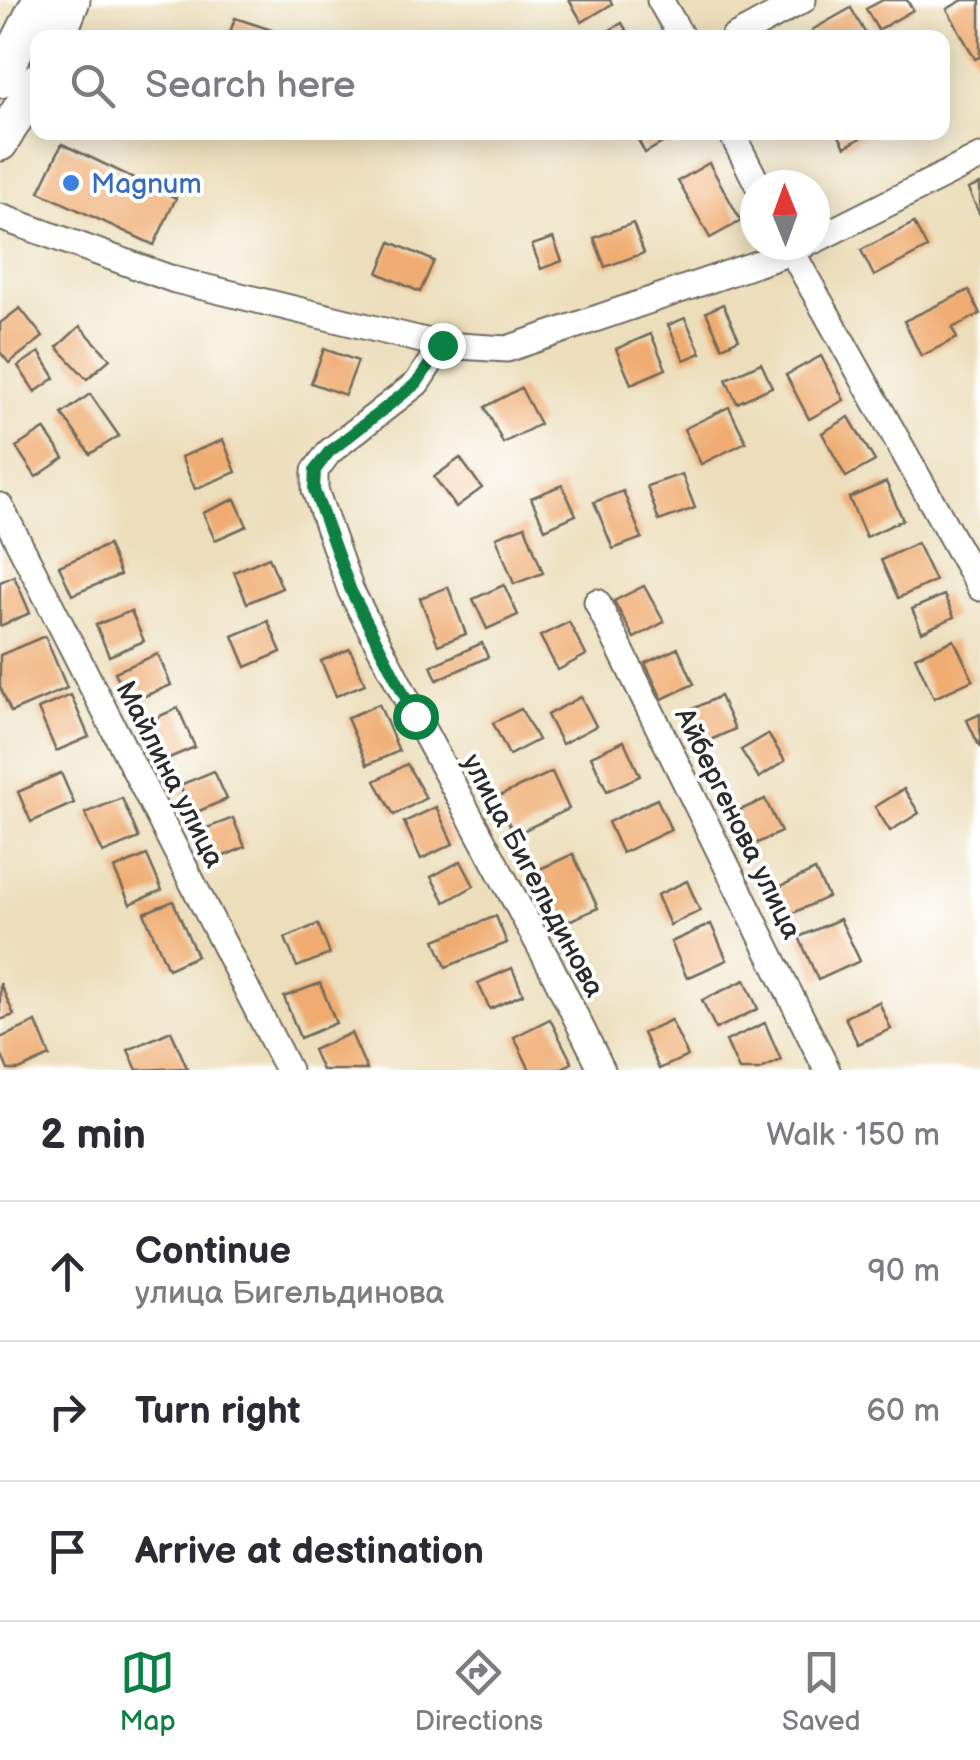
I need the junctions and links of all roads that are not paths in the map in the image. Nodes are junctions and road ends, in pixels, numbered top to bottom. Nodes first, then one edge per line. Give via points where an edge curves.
1 (40, 0) edge
2 (72, 0) edge
3 (660, 0) edge
4 (803, 0) edge
5 (60, 30) edge
6 (677, 30) edge
7 (748, 30) edge
8 (0, 80) edge
9 (30, 93) edge
10 (735, 140) edge
11 (0, 143) edge
12 (980, 157) edge
13 (750, 170) edge
14 (0, 217) edge
15 (830, 232) edge
16 (757, 260) edge
17 (801, 260) edge
18 (442, 345) junction
19 (0, 506) edge
20 (980, 588) edge
21 (596, 602) dead end
22 (288, 1070) edge
23 (602, 1070) edge
24 (827, 1070) edge

1 - 8 highway
2 - 5 highway
3 - 6 street
4 - 7 street
9 - 11 highway
10 - 13 street
12 - 15 street
14 - 18 street via 176,280
16 - 18 street via 507,349
17 - 20 street
18 - 23 street, улица Бигельдинова via 417,383 329,452 315,470 314,490 351,591
19 - 22 street, Майлина улица
21 - 24 street, Айбергенова улица

